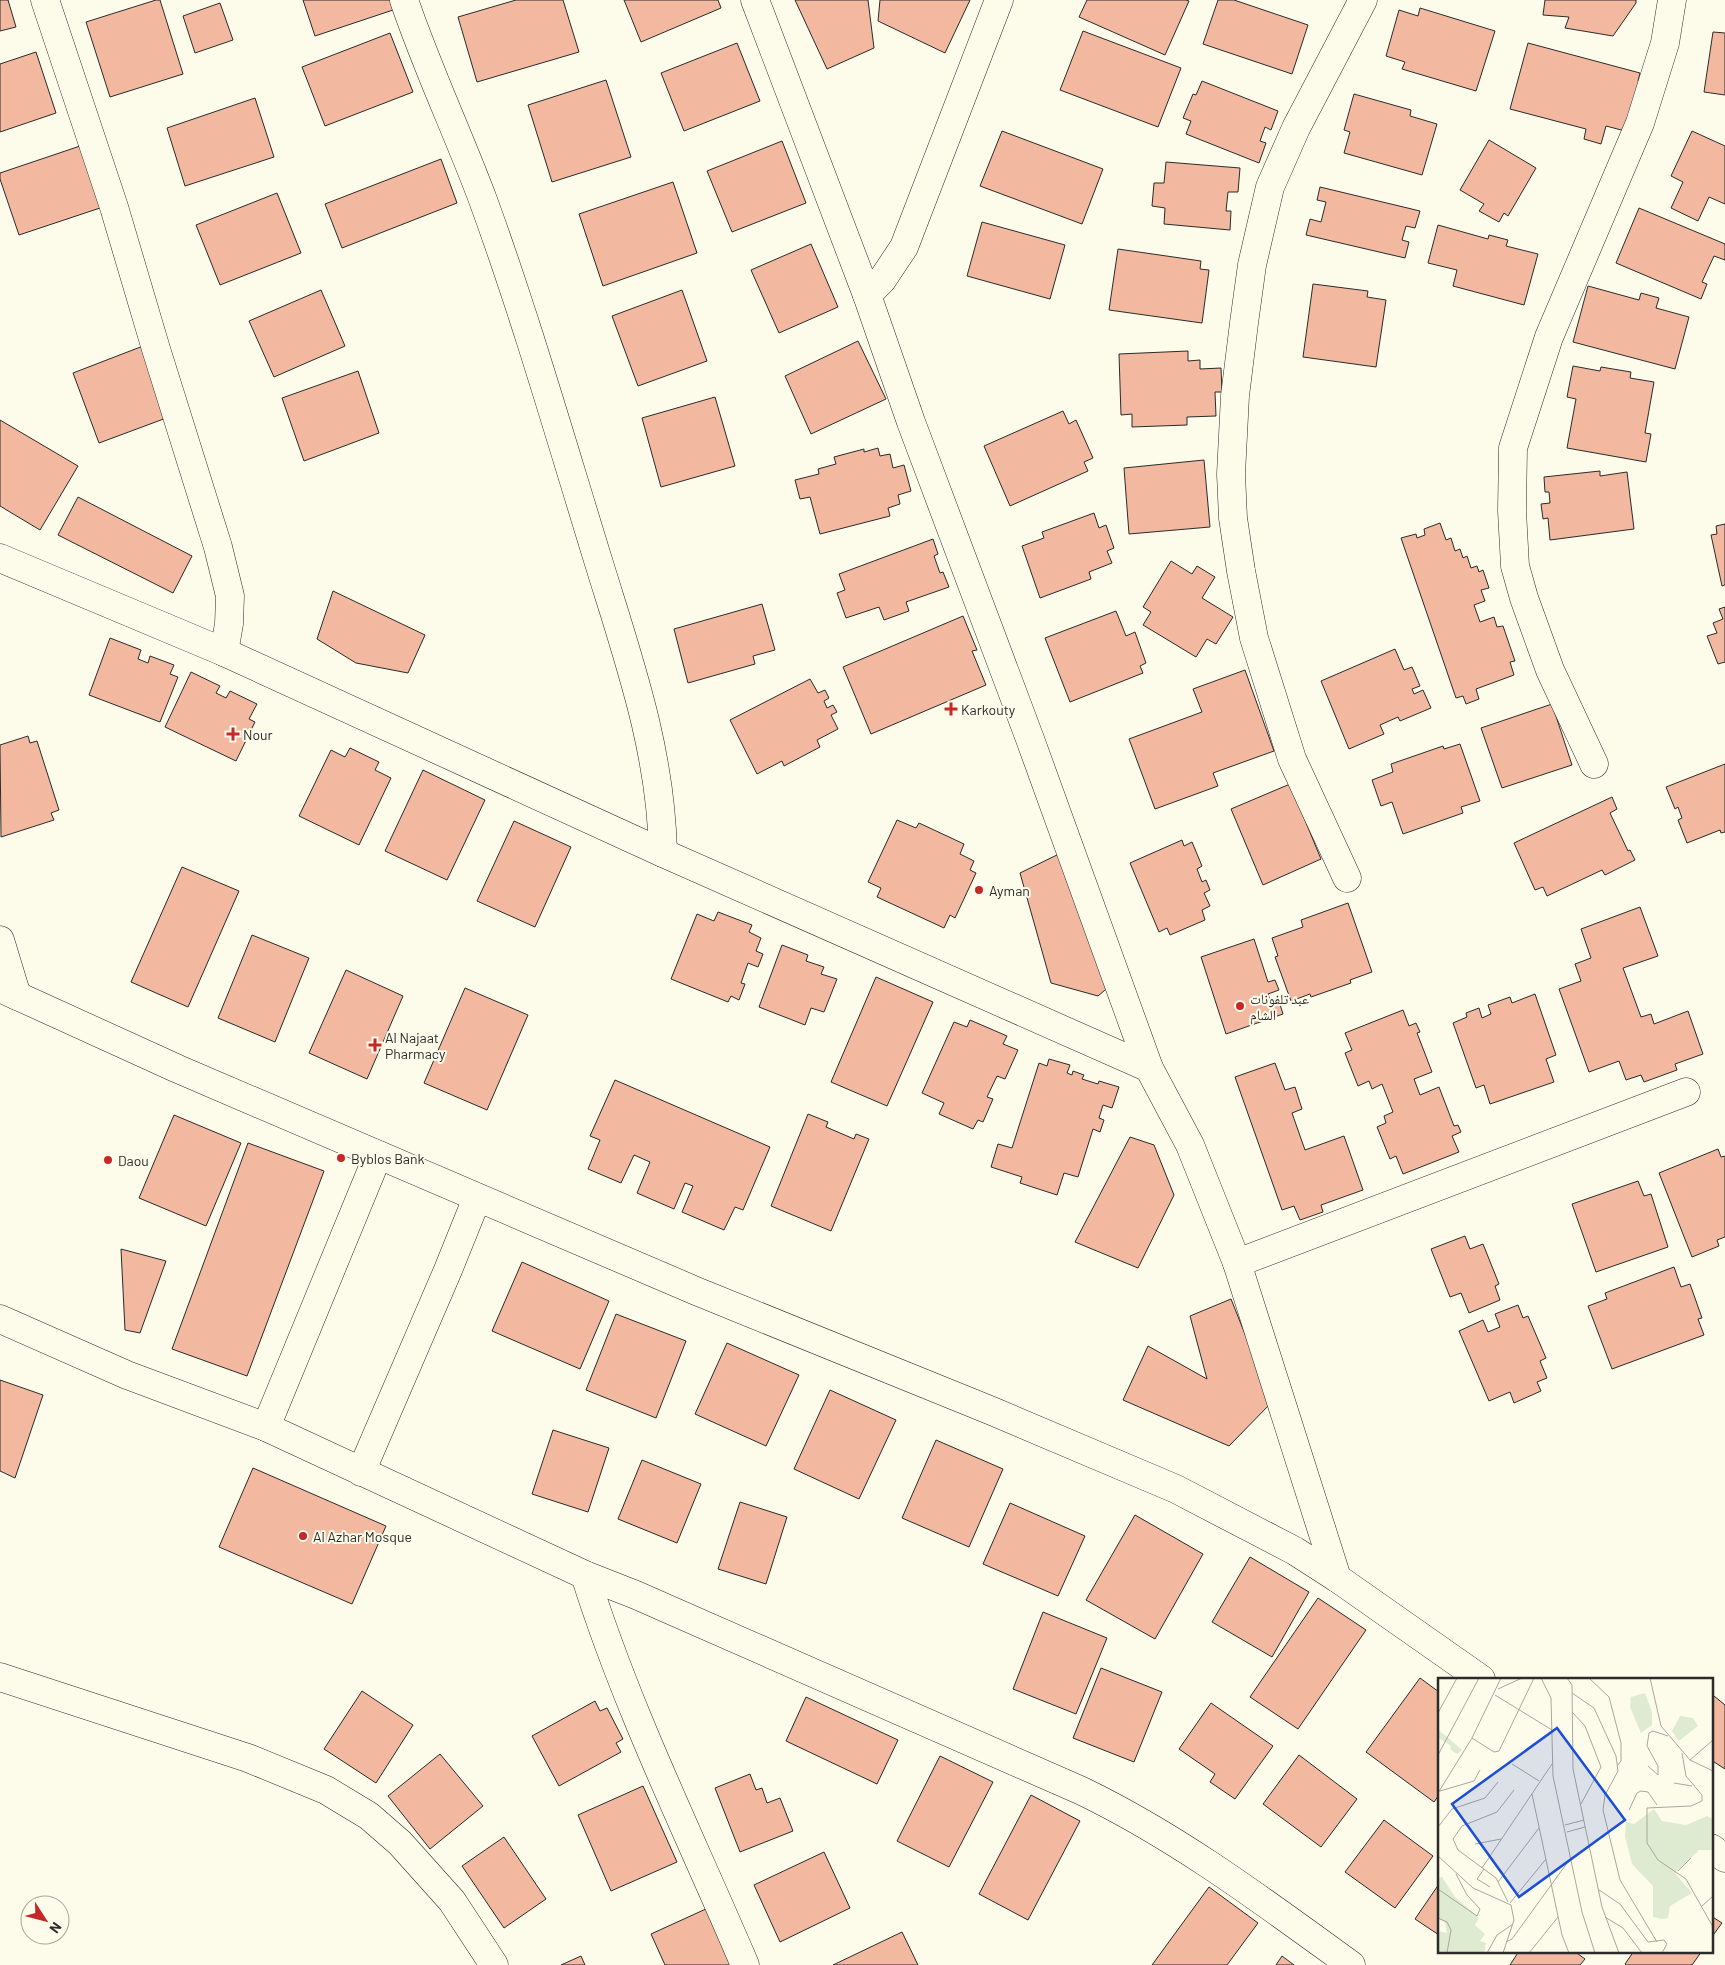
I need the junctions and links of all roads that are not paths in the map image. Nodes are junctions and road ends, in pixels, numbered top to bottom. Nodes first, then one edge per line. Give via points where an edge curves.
1 (45, 0) edge
2 (404, 0) edge
3 (755, 0) edge
4 (999, 0) edge
5 (1363, 0) edge
6 (1672, 0) edge
7 (867, 295) junction
8 (0, 558) edge
9 (224, 652) junction
10 (1594, 764) dead end
11 (663, 852) junction
12 (1347, 878) dead end
13 (0, 940) edge
14 (9, 992) edge
15 (1149, 1068) junction
16 (1686, 1092) dead end
17 (378, 1155) junction
18 (477, 1198) junction
19 (1238, 1263) junction
20 (0, 1319) edge
21 (266, 1427) junction
22 (361, 1472) junction
23 (585, 1575) junction
24 (1337, 1578) junction
25 (0, 1677) edge
26 (1480, 1678) edge
27 (1712, 1849) edge
28 (1725, 1858) edge
29 (494, 1965) edge
30 (745, 1965) edge
31 (1351, 1965) edge

1 - 9 street via 114,207 218,547 230,596
2 - 11 street via 508,270 612,608 652,747 662,818
3 - 7 street
4 - 7 street via 904,247 882,280
5 - 12 street via 1296,128 1270,187 1252,265 1244,323 1235,396 1231,474 1233,518 1254,638 1292,759
6 - 10 street via 1665,43 1640,122 1549,337 1513,448 1515,566 1550,670
7 - 15 street
8 - 9 street
9 - 11 street
11 - 15 street
13 - 14 street
14 - 17 street
15 - 19 street via 1190,1145
16 - 19 street
17 - 18 street
17 - 21 street
18 - 22 street
18 - 24 street via 1176,1489 1267,1535
19 - 24 street
20 - 21 street via 126,1375
21 - 22 street
22 - 23 street
23 - 30 street via 630,1701
23 - 31 street via 1114,1807 1238,1882
24 - 26 street
25 - 29 street via 248,1758 326,1790 369,1816 400,1842 452,1902
27 - 28 street

